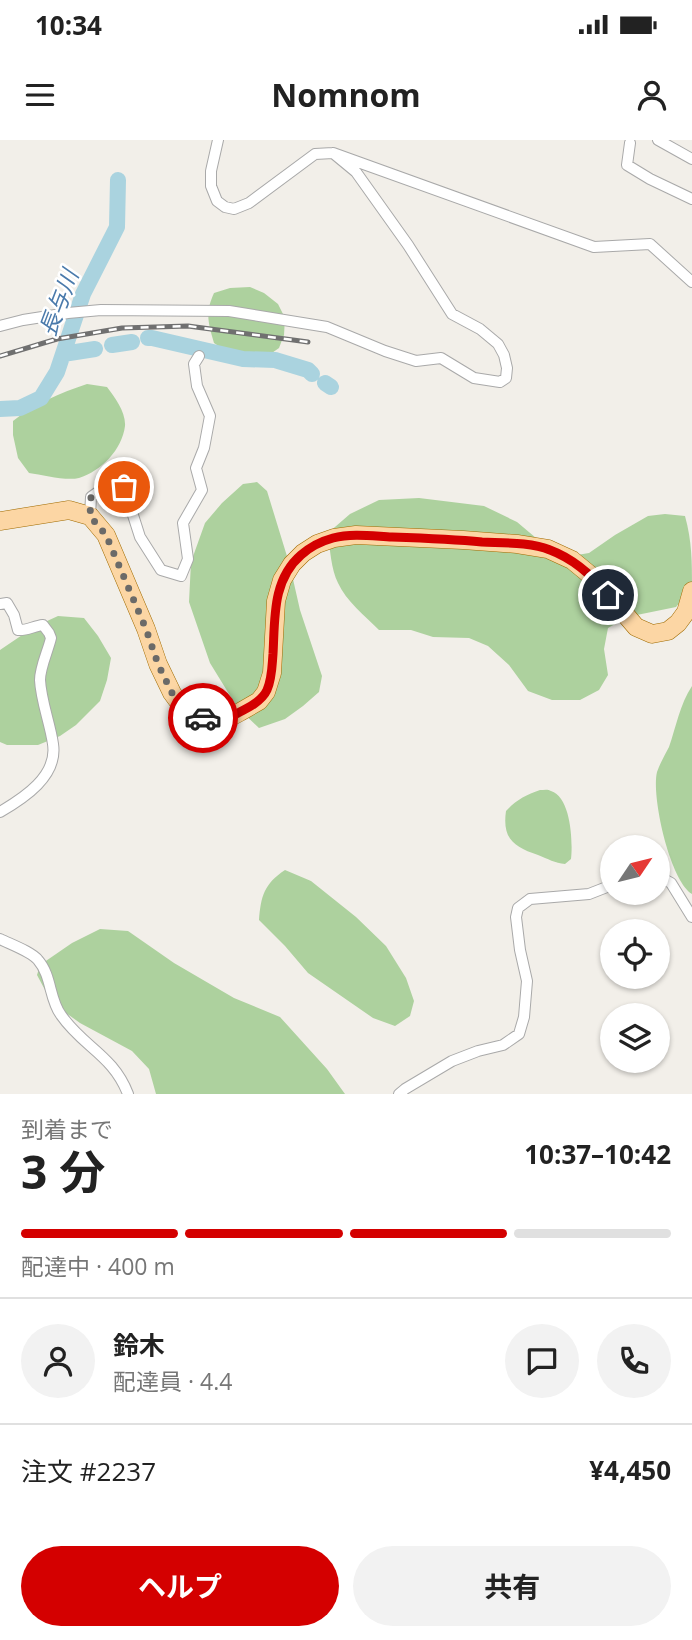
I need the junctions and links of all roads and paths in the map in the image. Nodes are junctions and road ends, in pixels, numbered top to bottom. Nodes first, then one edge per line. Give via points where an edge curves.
1 (218, 140) edge
2 (658, 140) edge
3 (632, 141) edge
4 (333, 153) junction
5 (692, 159) edge
6 (692, 199) edge
7 (692, 282) edge
8 (0, 326) edge
9 (199, 356) dead end
10 (90, 516) junction
11 (0, 521) edge
12 (692, 590) edge
13 (0, 604) edge
14 (0, 812) edge
15 (670, 882) edge
16 (600, 890) edge
17 (692, 917) edge
18 (0, 939) edge
19 (128, 1094) edge
20 (399, 1094) edge

1 - 4 street via 211,186 217,201 234,209 315,155
2 - 5 street
3 - 6 street via 627,165
4 - 7 street via 594,247 650,244
4 - 8 street via 356,172 452,314 498,344 505,355 506,378 500,382 474,378 441,358 416,361 327,327 229,312 101,310
9 - 10 street via 194,364 197,386 209,416 196,468 202,490 183,523 188,559 181,576 161,570 140,537 124,487 108,485 91,497
10 - 11 main road via 69,510
10 - 12 main road via 106,535 172,693 183,708 210,721 227,719 266,692 282,580 303,553 334,538 396,537 548,549 572,560 595,579 636,627 652,634 678,623
13 - 14 street via 6,603 18,630 43,625 51,638 40,678 53,745 45,776
15 - 17 street
16 - 20 street via 530,899 518,908 527,981 519,1034 503,1045 452,1061
18 - 19 street via 37,957 48,974 57,1010 71,1030 115,1069

